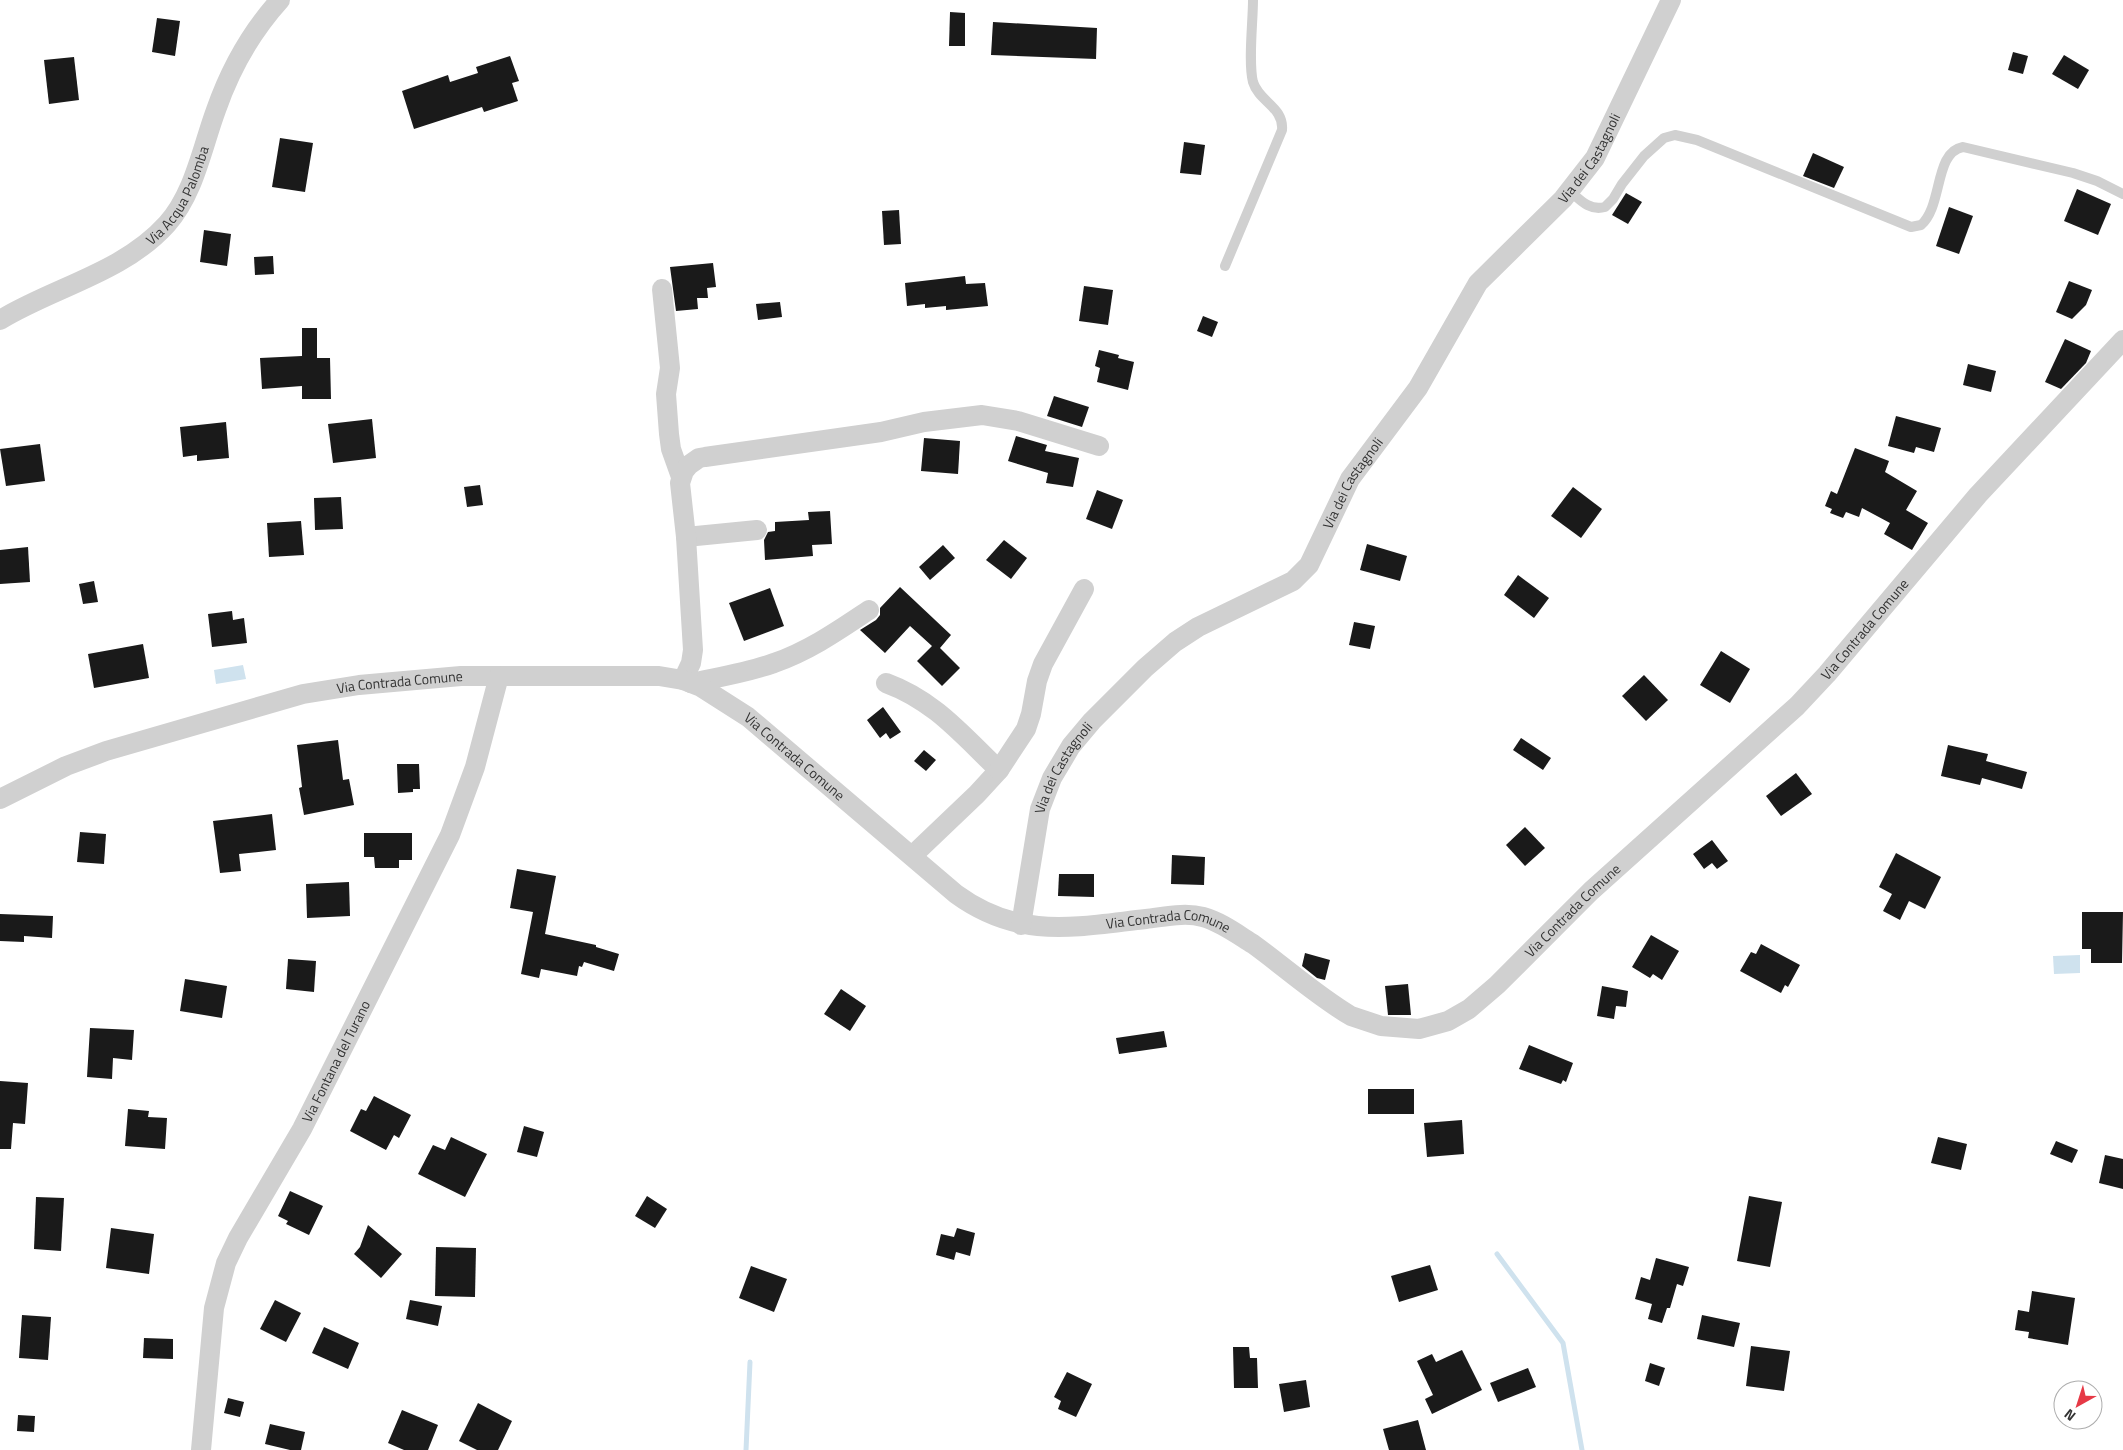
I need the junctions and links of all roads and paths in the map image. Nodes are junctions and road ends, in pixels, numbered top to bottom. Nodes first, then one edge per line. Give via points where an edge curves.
1 (280, 0) edge
2 (1253, 0) edge
3 (1672, 0) edge
4 (1570, 191) junction
5 (2123, 194) edge
6 (1225, 266) dead end
7 (662, 289) dead end
8 (0, 320) edge
9 (2123, 340) edge
10 (1099, 446) dead end
11 (681, 478) junction
12 (757, 530) dead end
13 (686, 537) junction
14 (1084, 588) dead end
15 (870, 610) dead end
16 (499, 676) junction
17 (687, 682) junction
18 (886, 683) dead end
19 (999, 770) junction
20 (0, 799) edge
21 (912, 856) junction
22 (1022, 924) junction
23 (201, 1450) edge

1 - 8 street, Via Acqua Palomba via 249,41 229,77 189,186 166,225 113,265
2 - 6 lane via 1254,82 1260,94 1279,113 1282,130
3 - 4 street, Via dei Castagnoli via 1600,148
4 - 5 lane via 1589,206 1605,207 1651,149 1675,134 1911,227 1926,221 1946,161 1953,151 1963,147 2073,173
4 - 22 street, Via dei Castagnoli via 1478,283 1422,383 1350,479 1316,552 1304,570 1288,584 1204,624 1175,642 1145,668 1070,746 1040,809
7 - 11 street via 670,363 666,394 668,424 671,449
9 - 22 street, Via Contrada Comune via 1978,495 1805,698 1584,897 1490,992 1456,1017 1414,1029 1389,1028 1359,1020 1337,1008 1245,939 1201,916 1066,927
10 - 11 street via 1018,421 982,415 700,458 689,465
11 - 13 street
12 - 13 street
13 - 17 street via 693,650
14 - 19 street via 1043,664 1026,729
15 - 17 street via 814,645 780,661 742,673
16 - 17 street, Via Contrada Comune via 642,675
16 - 20 street, Via Contrada Comune via 379,683 292,696 94,755 60,768
16 - 23 street, Via Fontana del Turano via 475,767 450,835 306,1123 226,1263 214,1308
17 - 21 street, Via Contrada Comune via 716,695 754,722
18 - 19 street via 928,704
19 - 21 street
21 - 22 street, Via Contrada Comune via 966,901 1000,918

